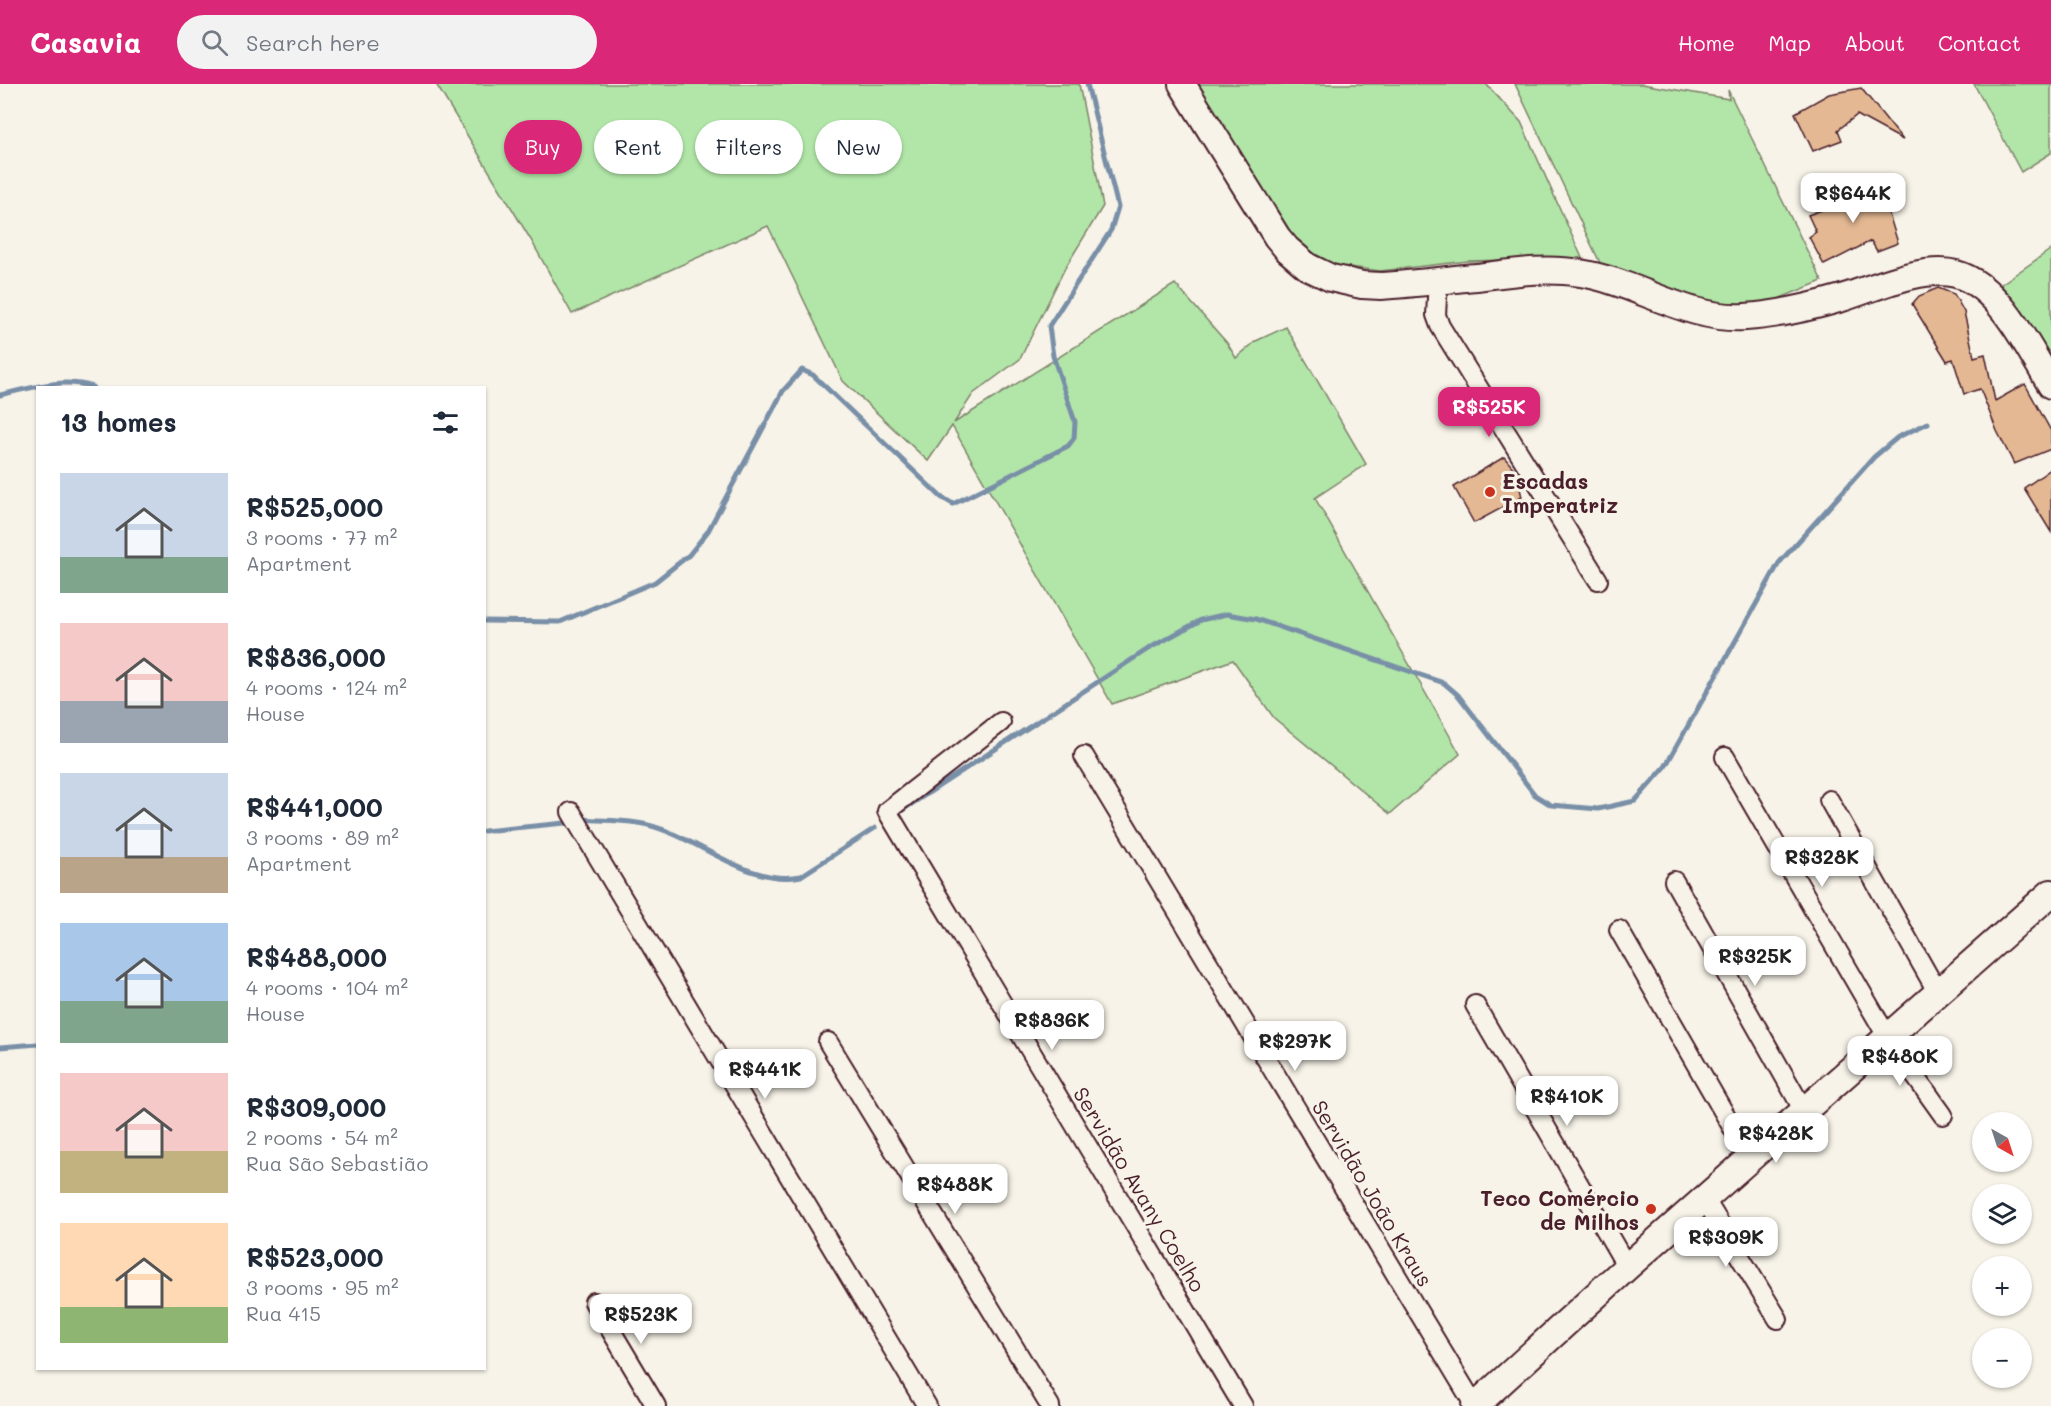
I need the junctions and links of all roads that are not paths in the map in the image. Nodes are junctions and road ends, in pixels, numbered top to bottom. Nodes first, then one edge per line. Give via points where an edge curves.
1 (1182, 84) edge
2 (1437, 281) junction
3 (2051, 385) edge
4 (1598, 580) dead end
5 (1001, 722) dead end
6 (1084, 756) dead end
7 (1725, 757) dead end
8 (1829, 800) dead end
9 (571, 812) dead end
10 (1674, 881) dead end
11 (2051, 893) edge
12 (1618, 930) dead end
13 (1938, 993) junction
14 (1475, 1005) dead end
15 (1888, 1038) junction
16 (828, 1042) dead end
17 (1804, 1111) junction
18 (1942, 1115) dead end
19 (1750, 1158) junction
20 (1704, 1198) junction
21 (1627, 1267) junction
22 (594, 1302) dead end
23 (1778, 1319) dead end
24 (656, 1406) edge
25 (927, 1406) edge
26 (1050, 1406) edge
27 (1243, 1406) edge
28 (1475, 1406) edge

1 - 2 street via 1277,237 1303,263 1331,278 1362,285
2 - 3 street via 1523,271 1578,273 1704,313 1736,318 1798,310 1916,275 1955,273 1977,283 1995,300
2 - 4 street via 1436,315 1440,326
5 - 27 street, Servidão Avany Coelho via 887,811
6 - 28 street, Servidão João Kraus
7 - 15 street
8 - 13 street
9 - 25 street
10 - 17 street
11 - 13 street
12 - 19 street
13 - 15 street
14 - 21 street
15 - 17 street
15 - 18 street
16 - 26 street
17 - 19 street
19 - 20 street
20 - 21 street
20 - 23 street
21 - 28 street
22 - 24 street

